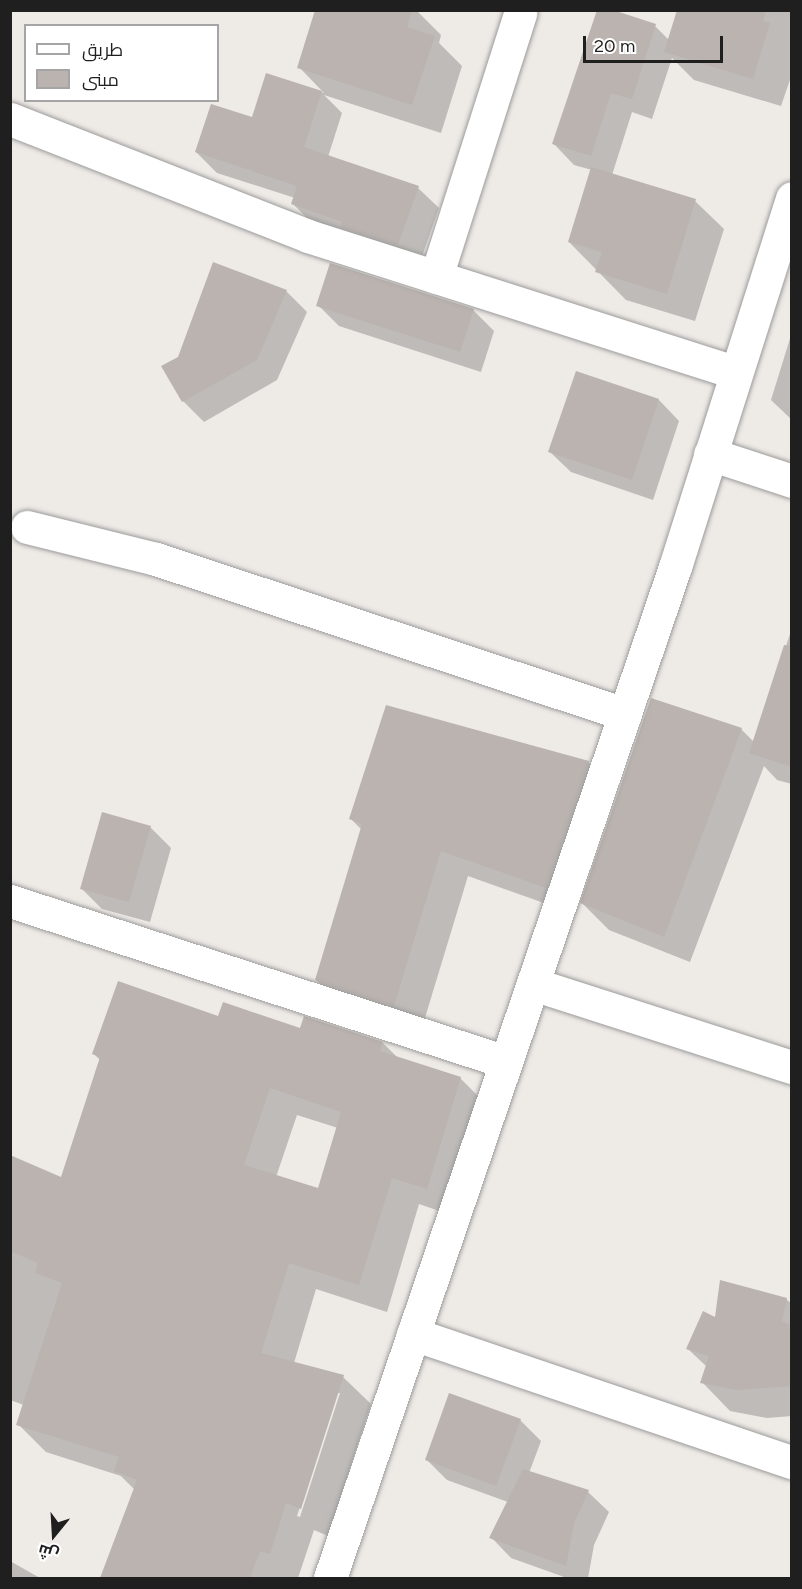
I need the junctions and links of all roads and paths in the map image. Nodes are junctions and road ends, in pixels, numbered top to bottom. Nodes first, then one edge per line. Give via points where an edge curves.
1 (520, 13) dead end
2 (10, 119) edge
3 (792, 198) edge
4 (436, 277) junction
5 (735, 372) junction
6 (710, 454) junction
7 (792, 481) edge
8 (27, 526) dead end
9 (625, 714) junction
10 (10, 901) edge
11 (533, 984) junction
12 (506, 1062) junction
13 (792, 1067) edge
14 (413, 1334) junction
15 (792, 1462) edge
16 (330, 1578) edge

1 - 4 street
2 - 4 street via 201,197
3 - 5 street
4 - 5 street
5 - 6 street
6 - 7 street
6 - 9 street
8 - 9 street via 156,559
9 - 11 street
10 - 12 street
11 - 12 street
11 - 13 street
12 - 14 street
14 - 15 street
14 - 16 street

